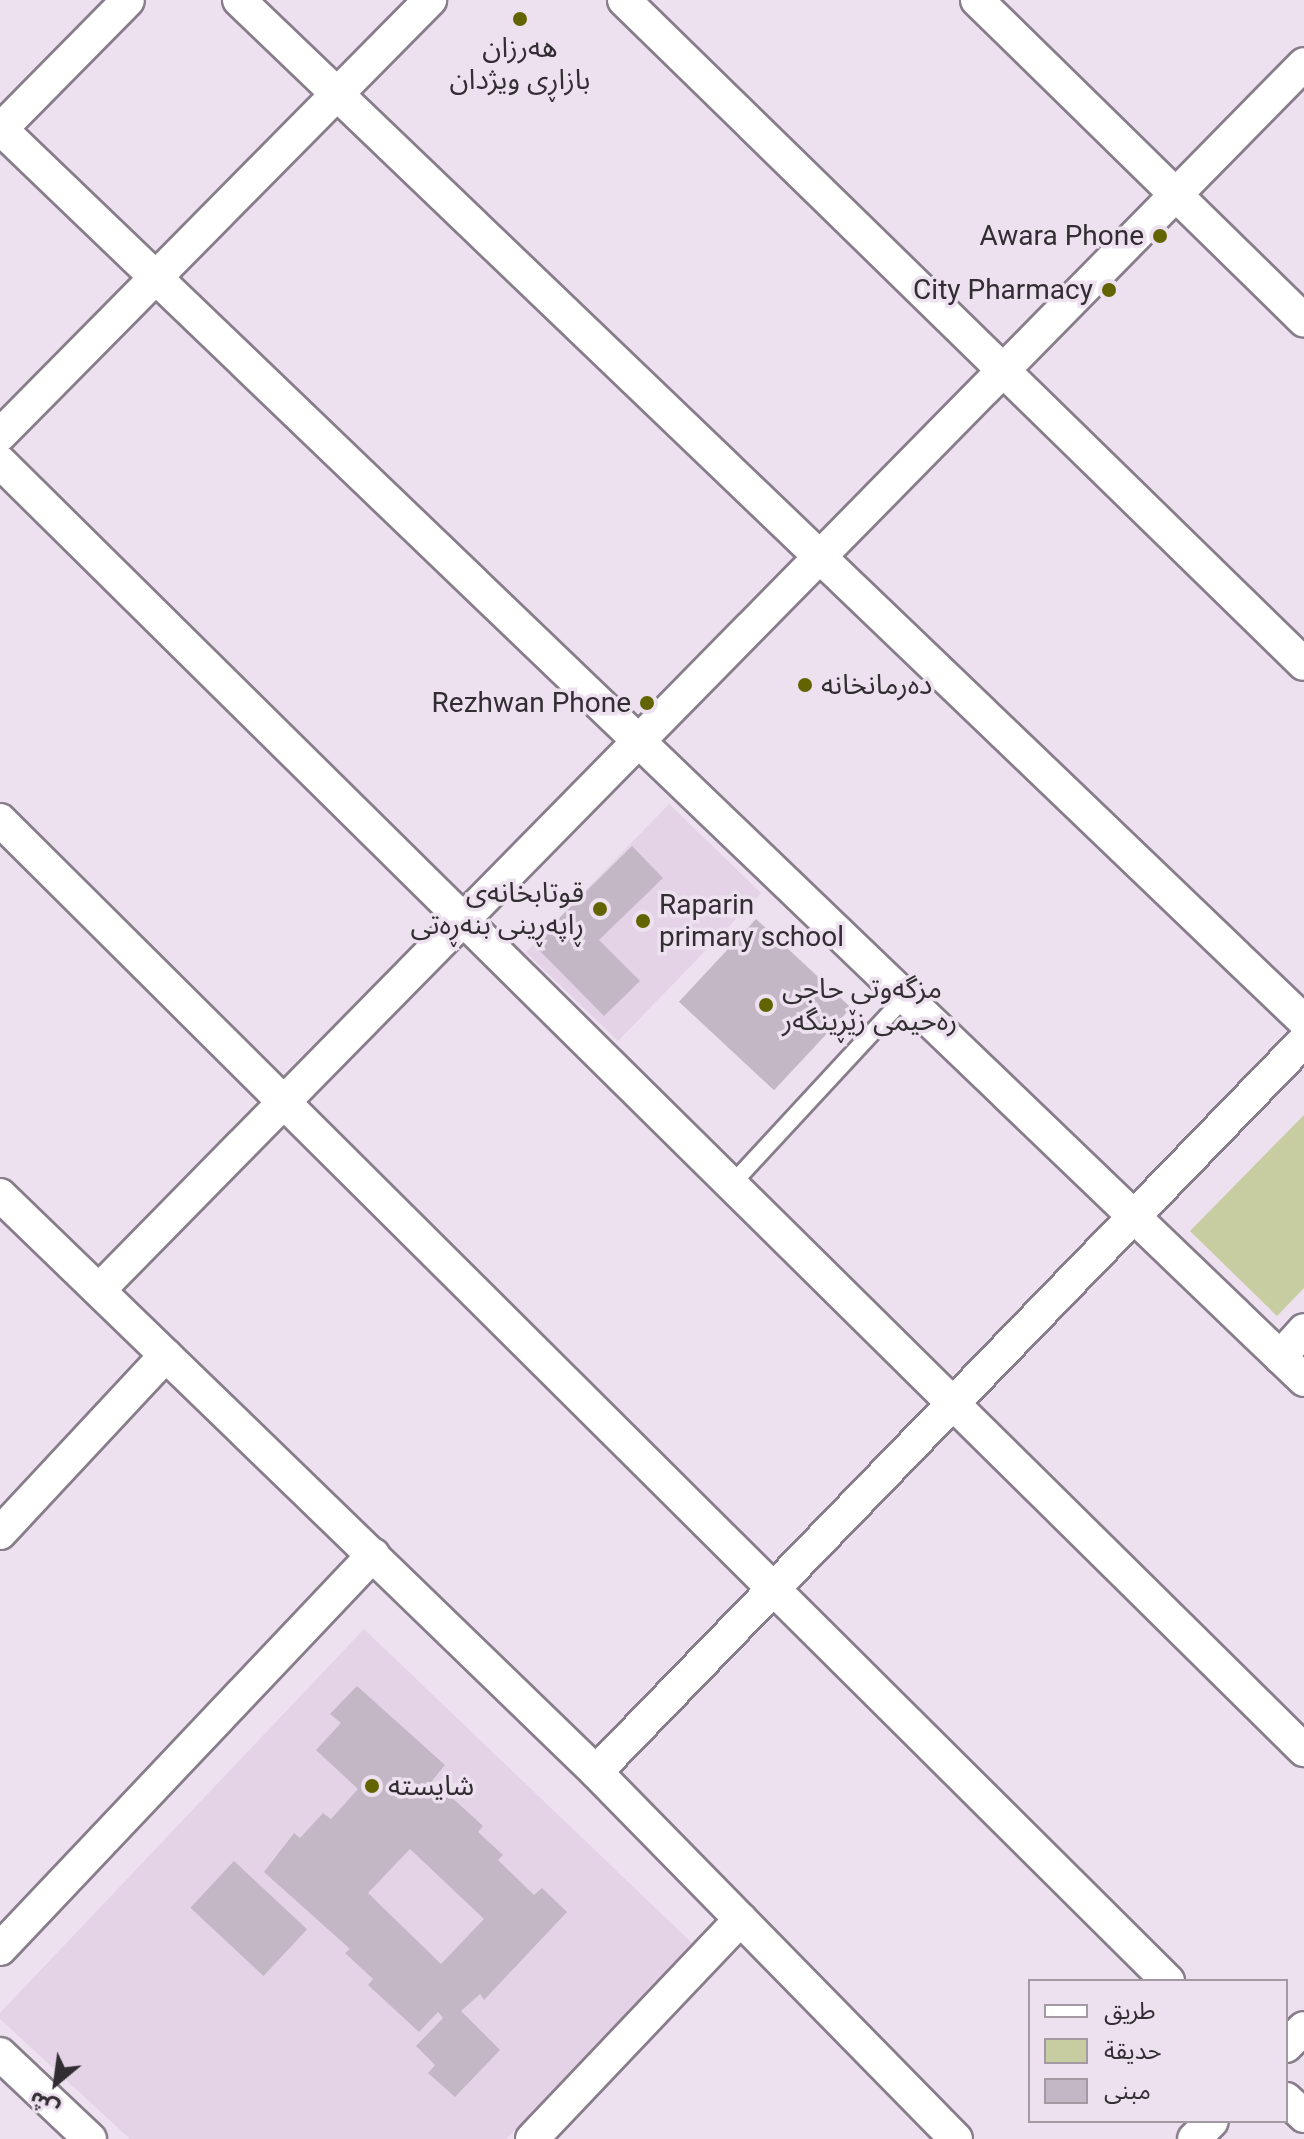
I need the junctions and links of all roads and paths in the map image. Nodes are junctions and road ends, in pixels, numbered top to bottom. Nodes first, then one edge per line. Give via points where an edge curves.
1 (128, 0) edge
2 (239, 0) edge
3 (430, 0) edge
4 (624, 0) edge
5 (977, 0) edge
6 (1304, 64) edge
7 (337, 94) junction
8 (0, 129) edge
9 (1176, 194) junction
10 (156, 277) junction
11 (1304, 320) edge
12 (1003, 370) junction
13 (0, 435) edge
14 (0, 462) edge
15 (818, 558) junction
16 (1304, 664) edge
17 (639, 741) junction
18 (0, 820) edge
19 (463, 920) junction
20 (905, 997) junction
21 (1304, 1021) edge
22 (1304, 1041) edge
23 (283, 1103) junction
24 (731, 1185) junction
25 (0, 1195) edge
26 (1134, 1217) junction
27 (99, 1290) junction
28 (1304, 1330) edge
29 (166, 1355) junction
30 (1280, 1357) junction
31 (1304, 1380) edge
32 (953, 1404) junction
33 (0, 1533) edge
34 (373, 1555) junction
35 (773, 1589) junction
36 (1304, 1750) edge
37 (596, 1772) junction
38 (741, 1919) junction
39 (0, 1949) edge
40 (1166, 1979) edge
41 (1304, 2028) edge
42 (1288, 2044) edge
43 (0, 2054) edge
44 (1288, 2101) edge
45 (1304, 2116) edge
46 (1210, 2123) edge
47 (551, 2133) edge
48 (90, 2139) edge
49 (956, 2139) edge
50 (1194, 2139) edge

1 - 8 street
2 - 7 street
3 - 7 street
4 - 12 street
5 - 9 street
6 - 9 street
7 - 10 street
7 - 15 street
8 - 10 street
9 - 11 street
9 - 12 street
10 - 13 street
10 - 17 street
12 - 15 street
12 - 16 street
14 - 19 street
15 - 17 street
15 - 21 street
17 - 19 street
17 - 20 street
18 - 23 street
19 - 23 street
19 - 24 street
20 - 24 lane
20 - 26 street
22 - 26 street
23 - 27 street
23 - 35 street
24 - 32 street
25 - 27 street
26 - 30 street
26 - 32 street
27 - 29 street
28 - 30 street
29 - 33 street
29 - 34 street
30 - 31 street
32 - 35 street
32 - 36 street
34 - 37 street
34 - 39 street
35 - 37 street
35 - 40 street
37 - 38 street
38 - 47 street
38 - 49 street
41 - 42 street
43 - 48 street
44 - 45 street
46 - 50 street

